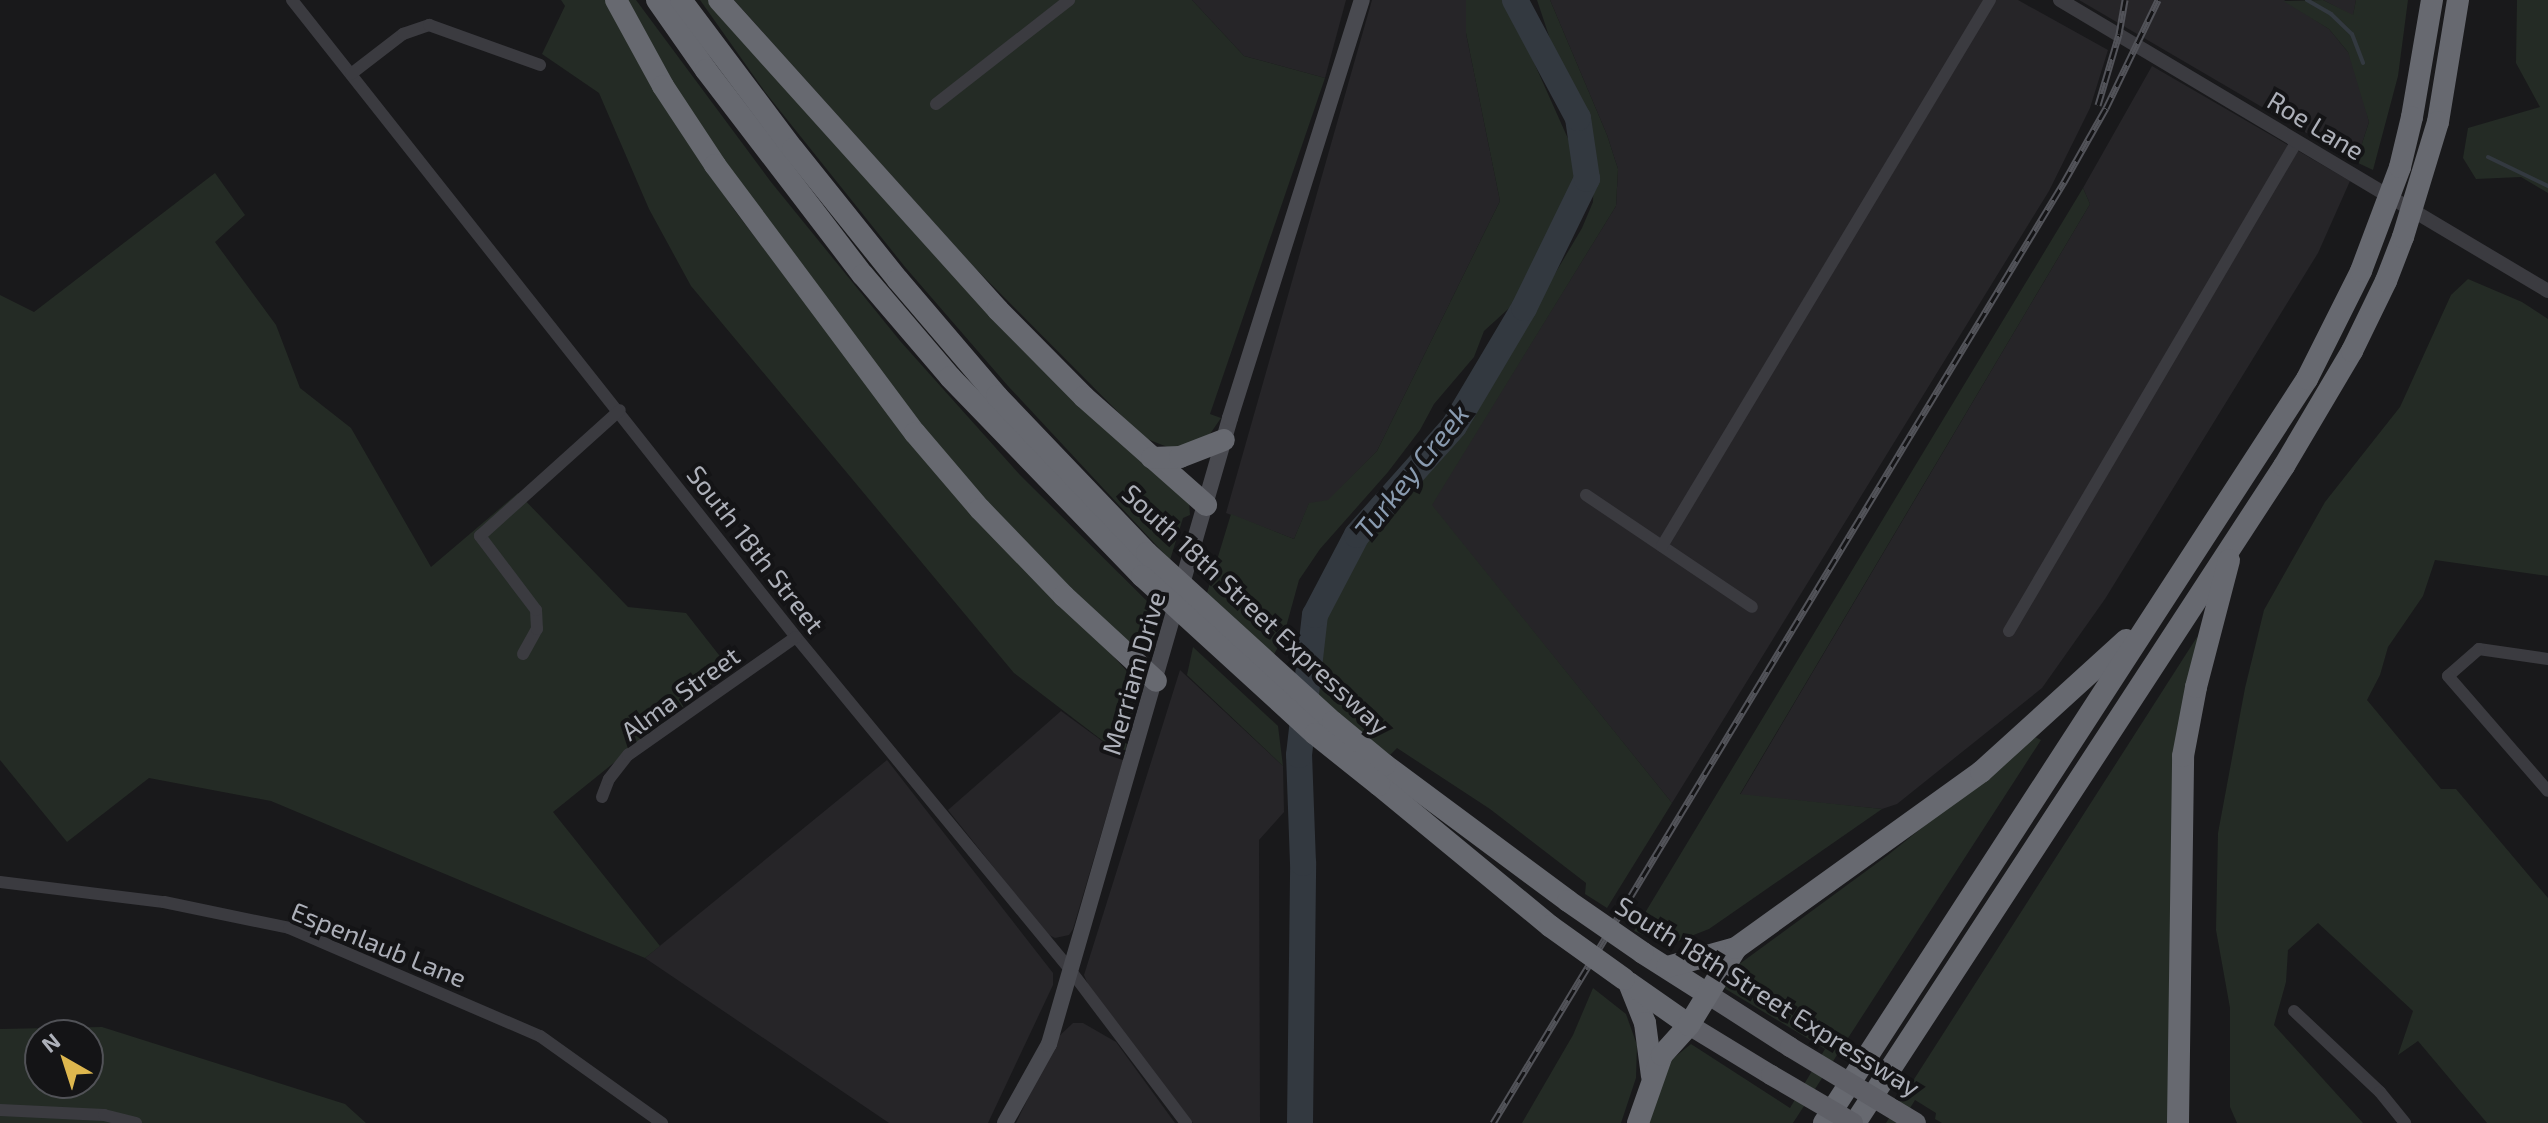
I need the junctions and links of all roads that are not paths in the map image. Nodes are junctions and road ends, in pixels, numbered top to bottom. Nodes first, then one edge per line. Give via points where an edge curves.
1 (292, 0) edge
2 (616, 0) edge
3 (657, 0) edge
4 (681, 0) edge
5 (719, 0) edge
6 (1069, 0) edge
7 (1362, 0) edge
8 (1990, 0) edge
9 (2060, 0) edge
10 (2432, 0) edge
11 (2458, 0) edge
12 (540, 65) dead end
13 (351, 74) junction
14 (936, 104) dead end
15 (2297, 141) junction
16 (2548, 291) edge
17 (620, 410) junction
18 (1224, 440) junction
19 (1152, 458) junction
20 (1586, 495) dead end
21 (1206, 505) junction
22 (2233, 543) junction
23 (1662, 546) junction
24 (1752, 607) dead end
25 (2151, 618) junction
26 (2009, 631) dead end
27 (796, 637) junction
28 (523, 654) dead end
29 (2548, 659) edge
30 (1156, 681) junction
31 (1382, 775) junction
32 (2548, 791) edge
33 (602, 797) dead end
34 (0, 882) edge
35 (1736, 948) junction
36 (1667, 967) junction
37 (1071, 971) junction
38 (1626, 981) junction
39 (1706, 993) junction
40 (2294, 1011) dead end
41 (1689, 1025) junction
42 (1653, 1077) junction
43 (0, 1110) edge
44 (136, 1123) edge
45 (662, 1123) edge
46 (1005, 1123) edge
47 (1186, 1123) edge
48 (1638, 1123) edge
49 (1824, 1123) edge
50 (1854, 1123) edge
51 (1916, 1123) edge
52 (2178, 1123) edge
53 (2405, 1123) edge

1 - 13 street, South 18th Street
2 - 30 highway via 715,165 915,433 1064,596
3 - 31 highway, South 18th Street Expressway, bridge via 863,275 950,377 1142,576 1315,734
4 - 31 highway, South 18th Street Expressway, bridge via 793,149 997,396 1147,553 1333,722
5 - 19 highway via 998,310
6 - 14 street
7 - 18 main road, Merriam Drive
8 - 23 street
9 - 15 street, Roe Lane
10 - 25 highway, bridge via 2400,167 2361,271 2307,379
11 - 22 highway, bridge via 2438,122 2386,281 2318,410
12 - 13 street via 429,25 403,34
13 - 17 street, South 18th Street
15 - 16 street, Roe Lane
15 - 26 street
17 - 27 street, South 18th Street
17 - 28 street via 480,536 536,610 537,629
18 - 19 highway via 1180,457
18 - 21 main road, Merriam Drive
19 - 21 highway
20 - 23 street
21 - 30 main road, Merriam Drive
22 - 50 highway
22 - 52 highway via 2183,756
23 - 24 street
25 - 35 highway via 1981,772
25 - 49 highway
27 - 33 street, Alma Street via 628,755
27 - 37 street, South 18th Street
29 - 32 street via 2479,649 2448,676
30 - 37 main road, Merriam Drive
31 - 36 highway, South 18th Street Expressway, bridge
31 - 38 highway, South 18th Street Expressway, bridge via 1550,926
34 - 45 street, Espenlaub Lane via 164,902 289,928 540,1036
35 - 36 highway
35 - 39 highway
36 - 39 highway, South 18th Street Expressway
37 - 46 main road, Merriam Drive via 1049,1044
37 - 47 street, South 18th Street
38 - 41 highway, South 18th Street Expressway
38 - 42 highway via 1645,1023
39 - 41 highway
39 - 51 highway, South 18th Street Expressway, bridge
40 - 53 street via 2380,1092
41 - 42 highway via 1662,1055
41 - 50 highway, South 18th Street Expressway, bridge
42 - 48 highway
43 - 44 street via 104,1115

